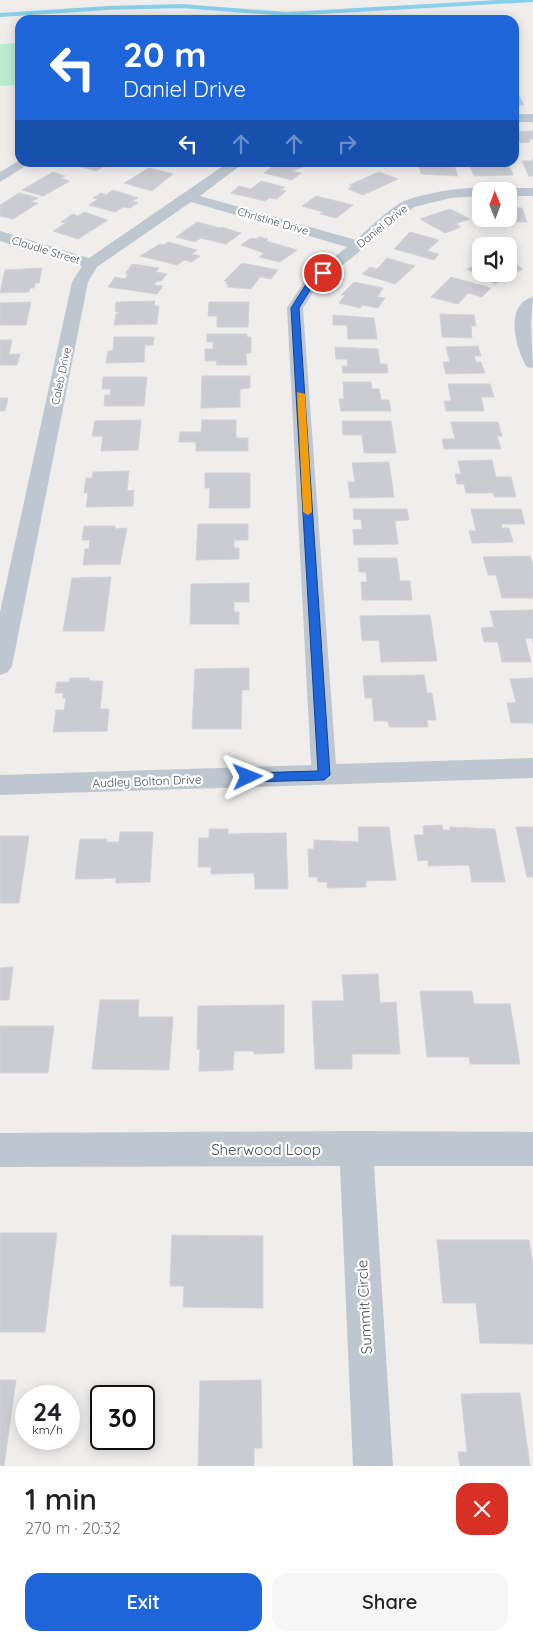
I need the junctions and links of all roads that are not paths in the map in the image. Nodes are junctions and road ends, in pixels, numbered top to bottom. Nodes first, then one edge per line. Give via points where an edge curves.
1 (519, 118) edge
2 (533, 118) edge
3 (18, 167) edge
4 (232, 167) edge
5 (0, 178) edge
6 (518, 192) edge
7 (533, 192) edge
8 (472, 193) edge
9 (189, 197) junction
10 (0, 236) edge
11 (358, 245) junction
12 (91, 264) junction
13 (533, 302) edge
14 (533, 364) edge
15 (0, 666) edge
16 (533, 768) edge
17 (324, 775) junction
18 (0, 785) edge
19 (356, 1148) junction
20 (533, 1149) edge
21 (0, 1150) edge
22 (373, 1466) edge

1 - 2 street
3 - 5 street
4 - 9 street, Caleb Drive
6 - 7 street
8 - 11 street, Daniel Drive via 409,204
9 - 11 street, Christine Drive
9 - 12 street, Caleb Drive
10 - 12 street, Claudie Street
11 - 17 street, Daniel Drive via 311,283 295,308
12 - 15 street, Caleb Drive via 80,282
13 - 14 street via 524,314 521,328
16 - 17 street, Audley Bolton Drive
17 - 18 street, Audley Bolton Drive
19 - 20 street, Sherwood Loop
19 - 21 street, Sherwood Loop
19 - 22 street, Summit Circle

